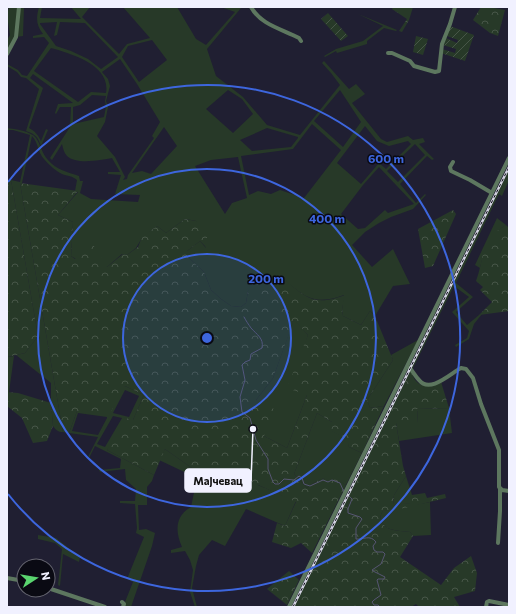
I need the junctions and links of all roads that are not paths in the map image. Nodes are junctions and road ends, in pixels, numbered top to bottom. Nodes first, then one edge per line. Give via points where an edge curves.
1 (19, 7) edge
2 (251, 7) edge
3 (455, 7) edge
4 (301, 41) dead end
5 (388, 53) dead end
6 (7, 54) edge
7 (509, 158) edge
8 (453, 162) dead end
9 (492, 193) junction
10 (407, 366) junction
11 (500, 489) junction
12 (509, 491) edge
13 (498, 543) dead end
14 (56, 591) edge
15 (122, 602) dead end
16 (509, 605) edge
17 (105, 607) edge
18 (123, 607) edge
19 (289, 607) edge
20 (486, 607) edge

1 - 6 street via 16,37
2 - 4 street via 263,21
3 - 5 street via 442,44 439,71 414,66 410,61
7 - 9 street
8 - 9 street via 450,171
9 - 10 street
10 - 11 street via 425,384 439,382 461,368 471,374 499,450
10 - 19 street
11 - 12 street
11 - 13 street
14 - 17 street
15 - 18 street
16 - 20 street via 489,601

